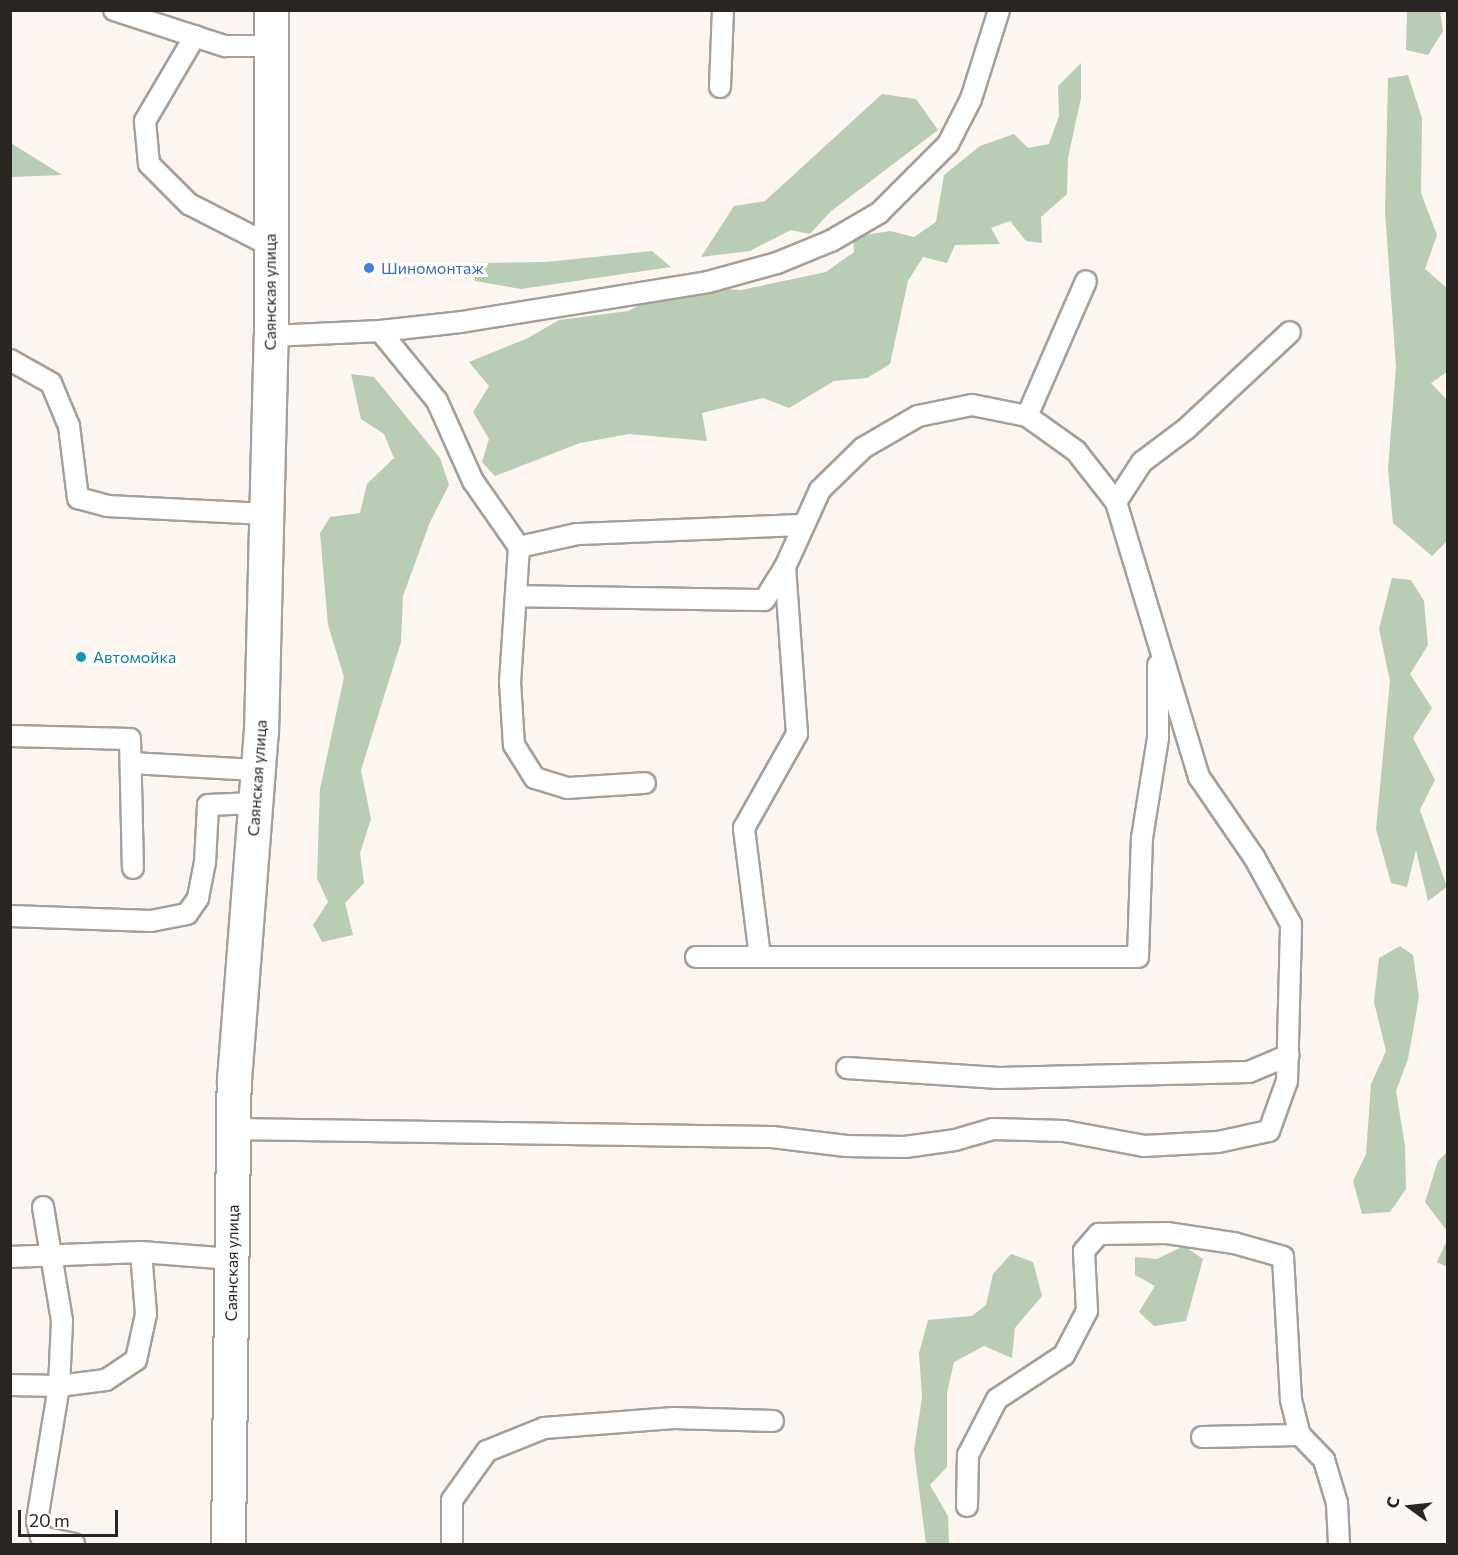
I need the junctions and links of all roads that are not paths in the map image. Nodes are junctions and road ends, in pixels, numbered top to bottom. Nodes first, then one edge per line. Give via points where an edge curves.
1 (114, 10) edge
2 (270, 10) edge
3 (723, 10) edge
4 (999, 10) edge
5 (195, 36) junction
6 (272, 46) junction
7 (720, 87) dead end
8 (269, 245) junction
9 (1086, 281) dead end
10 (380, 331) junction
11 (1290, 332) dead end
12 (271, 336) junction
13 (10, 360) edge
14 (1027, 416) junction
15 (1116, 502) junction
16 (266, 514) junction
17 (803, 525) junction
18 (519, 547) junction
19 (785, 567) junction
20 (517, 596) junction
21 (1158, 646) junction
22 (10, 736) edge
23 (132, 763) junction
24 (259, 770) junction
25 (645, 783) dead end
26 (255, 803) junction
27 (133, 868) dead end
28 (10, 916) edge
29 (696, 957) dead end
30 (760, 957) junction
31 (1289, 1055) junction
32 (847, 1068) dead end
33 (234, 1129) junction
34 (43, 1207) dead end
35 (141, 1252) junction
36 (50, 1254) junction
37 (10, 1257) edge
38 (232, 1259) junction
39 (10, 1385) edge
40 (59, 1386) junction
41 (773, 1421) dead end
42 (1300, 1435) junction
43 (1202, 1437) dead end
44 (967, 1506) dead end
45 (61, 1544) edge
46 (228, 1545) edge
47 (452, 1545) edge
48 (1339, 1545) edge

1 - 5 lane
2 - 6 street, Саянская улица
3 - 7 lane
4 - 10 lane via 971,99 948,144 879,213 831,241 777,263 708,282
5 - 6 lane via 225,46
5 - 8 lane via 144,121 148,164 189,204
6 - 8 street, Саянская улица
8 - 12 street, Саянская улица
9 - 14 lane
10 - 12 lane
10 - 18 lane via 437,401 473,481
11 - 15 lane via 1186,429 1142,462
12 - 16 street, Саянская улица
13 - 16 lane via 51,383 69,426 78,498 107,506
14 - 15 lane via 1076,451
14 - 17 lane via 972,405 918,416 863,448 820,490
15 - 21 lane
16 - 24 street, Саянская улица
17 - 18 lane via 577,534
17 - 19 lane
18 - 20 lane
19 - 20 lane via 764,600
19 - 30 lane via 797,734 744,828
20 - 25 lane via 510,682 514,745 535,778 568,788
21 - 30 lane via 1158,738 1142,838 1138,957
21 - 31 lane via 1199,777 1254,857 1291,924
22 - 23 lane via 130,739
23 - 24 lane
23 - 27 lane
24 - 26 street, Саянская улица
26 - 28 lane via 208,805 200,886 195,907 187,914 151,921
26 - 33 street, Саянская улица
29 - 30 lane
31 - 32 lane via 1249,1072 999,1078
31 - 33 lane via 1287,1081 1269,1131 1218,1142 1144,1146 1064,1131 993,1128 955,1140 905,1147 846,1146 772,1137
33 - 38 street, Саянская улица
34 - 36 lane
35 - 36 lane
35 - 38 lane
35 - 40 lane via 146,1314 136,1360 106,1380
36 - 37 lane
36 - 40 lane via 62,1321
38 - 46 street, Саянская улица
39 - 40 lane
40 - 45 lane via 37,1521 41,1537
41 - 47 lane via 674,1418 544,1428 487,1451 452,1500
42 - 43 lane
42 - 44 lane via 1291,1400 1283,1257 1234,1243 1167,1233 1099,1234 1084,1251 1087,1311 1064,1355 997,1398 968,1455
42 - 48 lane via 1324,1460 1337,1503

